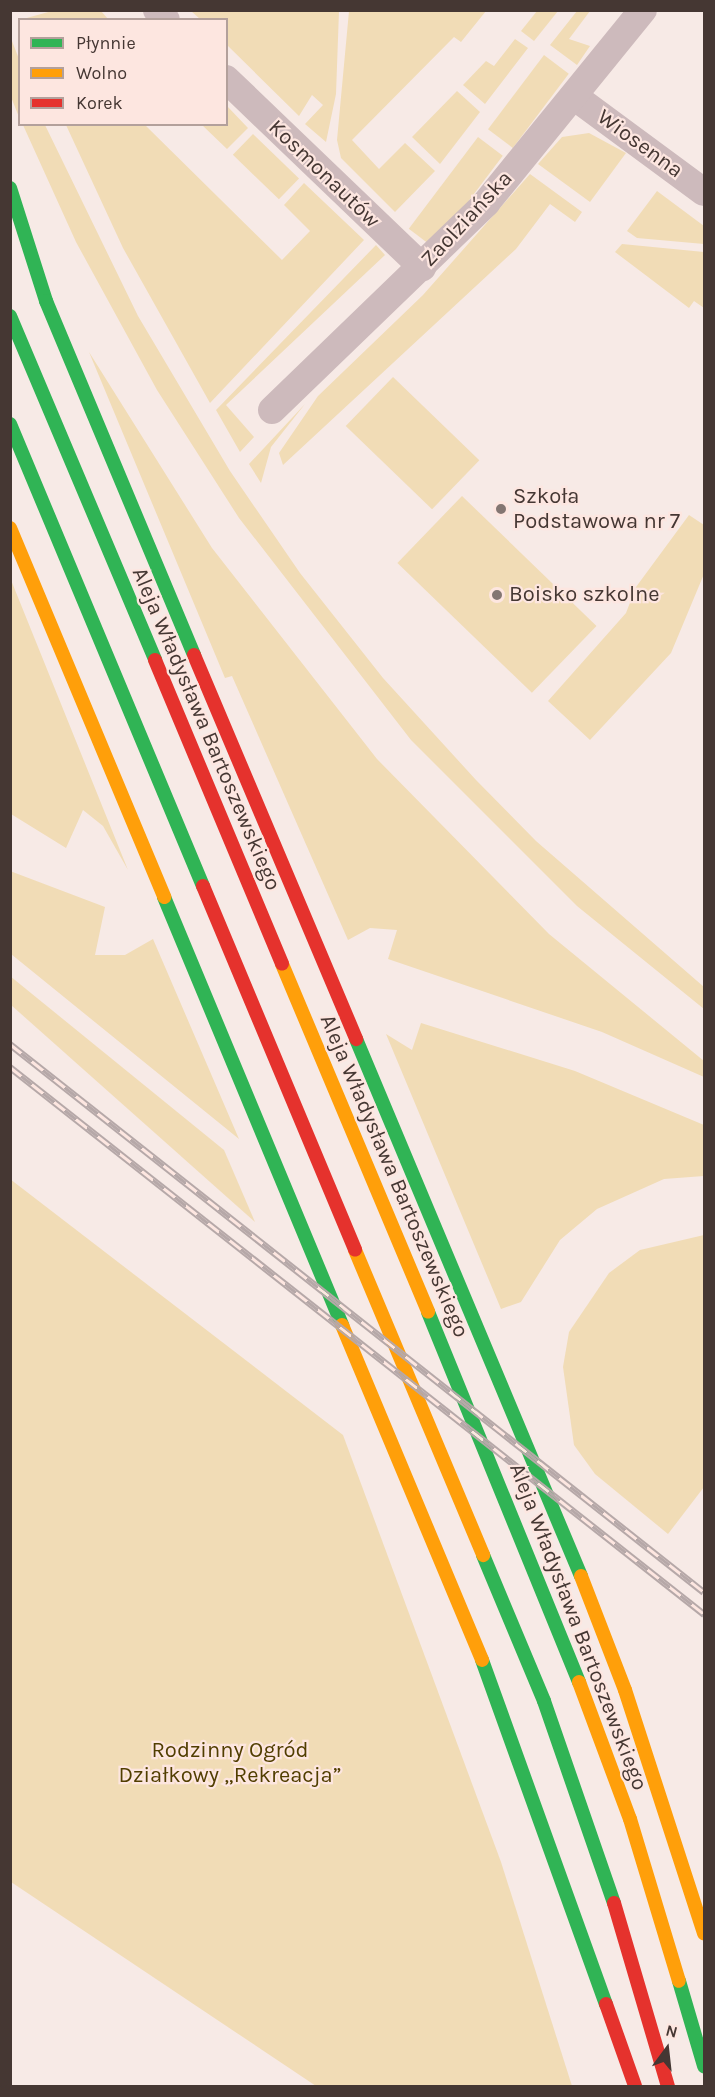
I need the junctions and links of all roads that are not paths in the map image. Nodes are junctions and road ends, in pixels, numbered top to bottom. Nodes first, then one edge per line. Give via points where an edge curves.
1 (643, 10) edge
2 (228, 81) edge
3 (575, 97) junction
4 (10, 188) edge
5 (705, 192) edge
6 (422, 267) junction
7 (10, 316) edge
8 (272, 410) dead end
9 (10, 423) edge
10 (10, 528) edge
11 (705, 1933) edge
12 (705, 2066) edge
13 (635, 2086) edge
14 (668, 2086) edge

1 - 3 street, Zaolziańska
2 - 6 street, Kosmonautów
3 - 5 street, Wiosenna
3 - 6 street, Zaolziańska
4 - 11 main road via 64,344 562,1527 632,1711
6 - 8 street, Zaolziańska
7 - 12 main road, Aleja Władysława Bartoszewskiego via 545,1590 630,1819
9 - 14 main road via 544,1701 597,1848
10 - 13 main road via 482,1658

